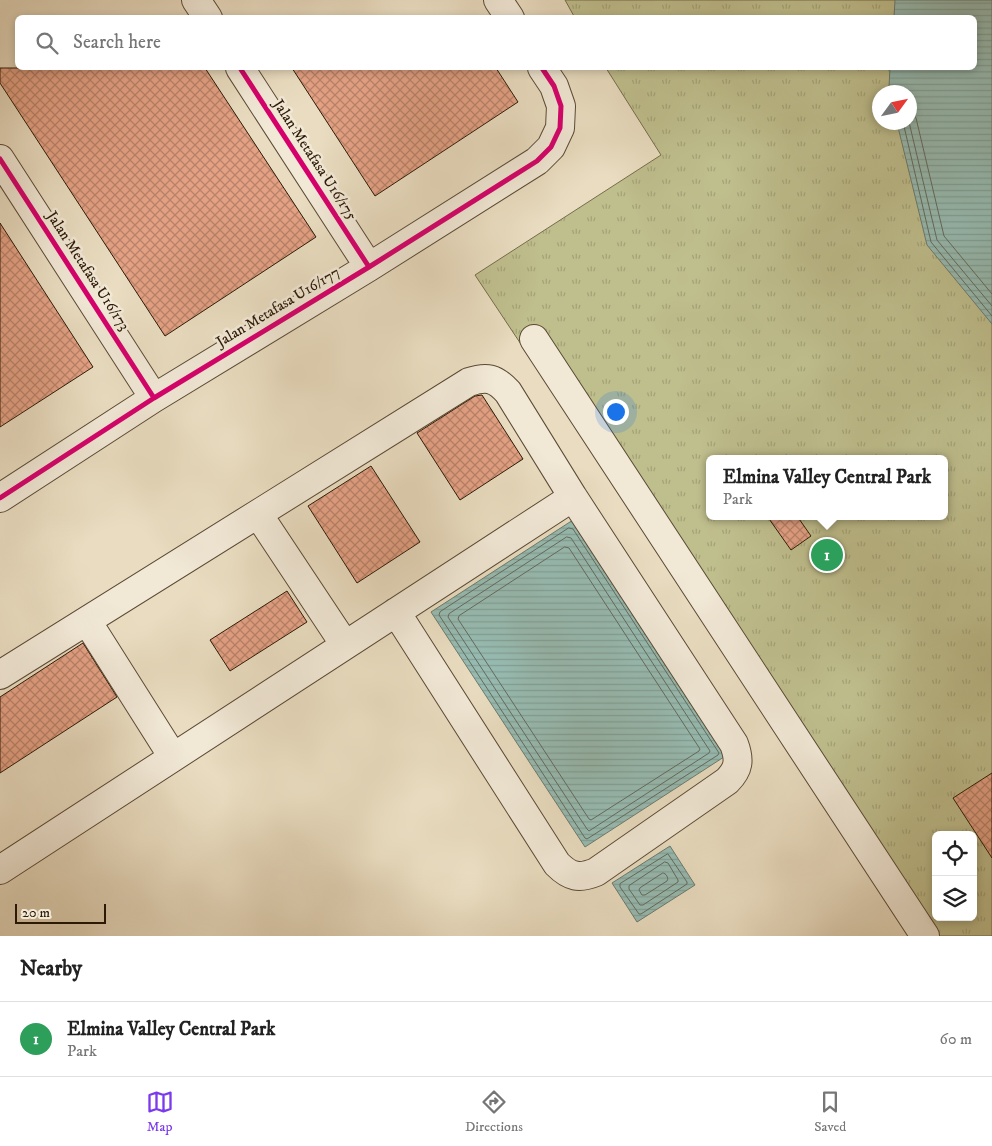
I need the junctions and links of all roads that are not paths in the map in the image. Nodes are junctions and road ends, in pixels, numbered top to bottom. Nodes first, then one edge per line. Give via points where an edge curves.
1 (196, 0) edge
2 (498, 0) edge
3 (206, 15) edge
4 (508, 15) edge
5 (241, 70) edge
6 (543, 70) edge
7 (0, 159) edge
8 (369, 267) junction
9 (534, 339) dead end
10 (154, 398) junction
11 (573, 497) junction
12 (0, 498) edge
13 (258, 514) junction
14 (396, 612) junction
15 (87, 621) junction
16 (345, 645) junction
17 (0, 675) edge
18 (173, 757) junction
19 (3, 862) edge
20 (925, 936) edge

1 - 3 street
2 - 4 street
5 - 8 street, Jalan Metafasa U16/175
6 - 8 street, Jalan Metafasa U16/177 via 554,86 561,106 560,128 551,147 537,161
7 - 10 street, Jalan Metafasa U16/173
8 - 10 street, Jalan Metafasa U16/177
9 - 20 street
10 - 12 street, Jalan Metafasa U16/177
11 - 13 street via 508,392 490,379 480,378
11 - 14 street
11 - 14 street via 738,753 738,764 727,781 596,872 575,876 557,864
13 - 15 street
13 - 16 street
14 - 16 street
15 - 17 street
15 - 18 street
16 - 18 street
18 - 19 street

